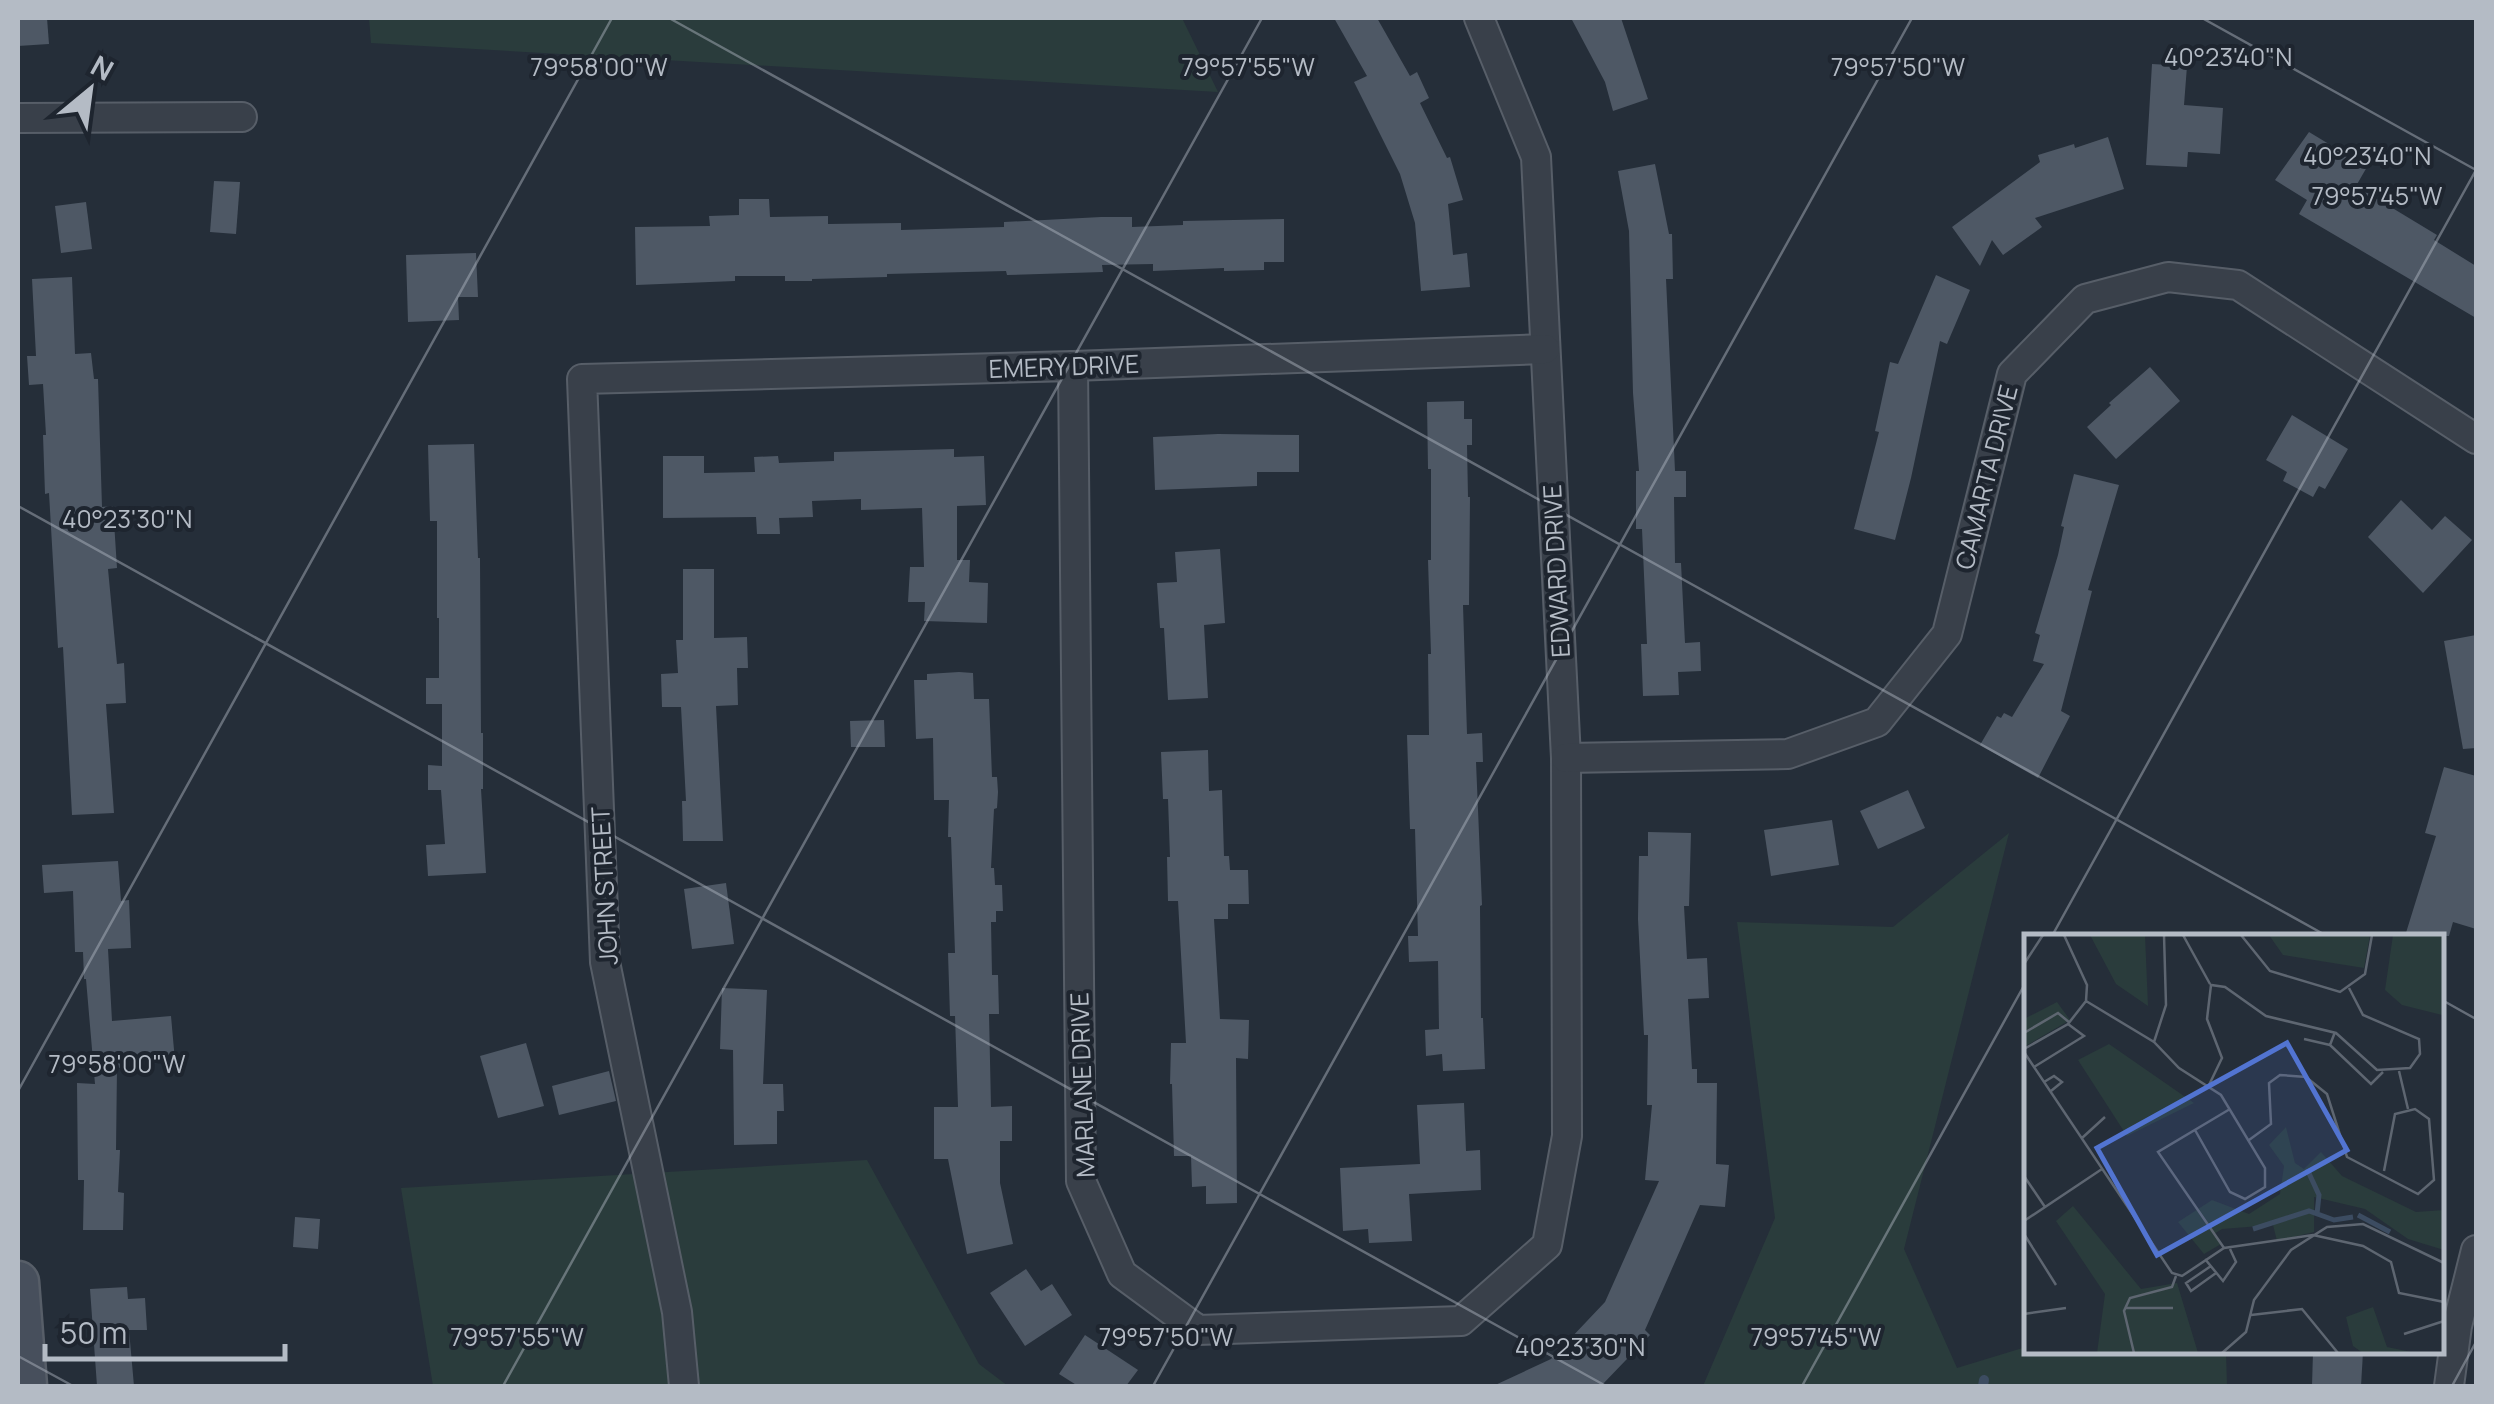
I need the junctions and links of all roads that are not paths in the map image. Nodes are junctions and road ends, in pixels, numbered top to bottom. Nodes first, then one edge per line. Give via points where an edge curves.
1 (1479, 18) edge
2 (242, 117) dead end
3 (18, 118) edge
4 (1545, 349) junction
5 (1073, 366) junction
6 (582, 379) joint
7 (2476, 439) edge
8 (1566, 758) junction
9 (1567, 1136) joint
10 (2476, 1250) edge
11 (18, 1282) edge
12 (26, 1386) edge
13 (684, 1386) edge
14 (2449, 1386) edge

1 - 4 street, EDWARD DRIVE via 1536,156
2 - 3 street
4 - 5 street, EMERY DRIVE
4 - 8 street, EDWARD DRIVE
5 - 6 street, EMERY DRIVE
5 - 9 street, MARLANE DRIVE via 1081,1182 1122,1274 1198,1330 1461,1320 1548,1245
6 - 13 street, JOHN STREET via 606,962 677,1312
7 - 8 street, CAMARTA DRIVE via 2238,285 2168,276 2086,300 2012,374 1947,634 1876,722 1788,754
8 - 9 street, EDWARD DRIVE
10 - 14 street
11 - 12 street

